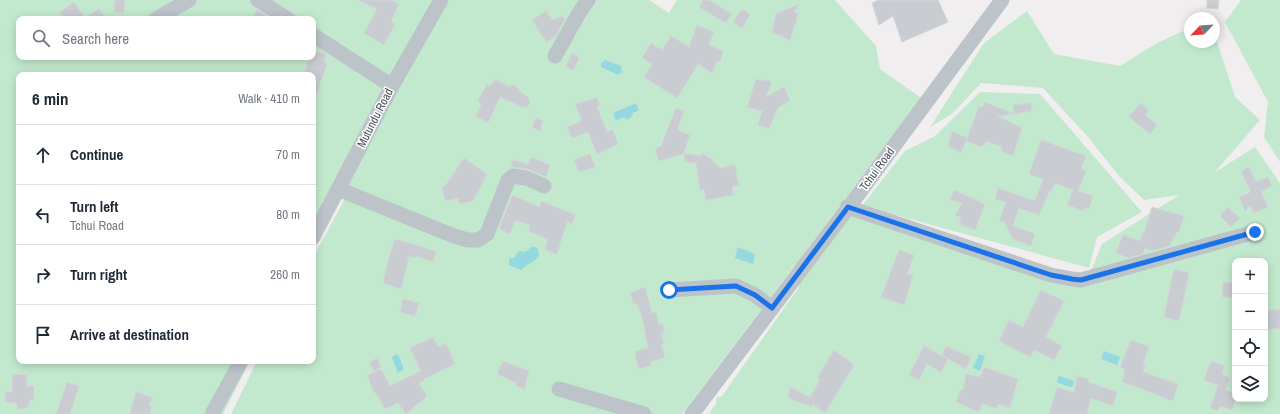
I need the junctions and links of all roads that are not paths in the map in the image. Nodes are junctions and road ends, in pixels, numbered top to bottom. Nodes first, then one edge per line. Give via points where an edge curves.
1 (189, 0) edge
2 (258, 0) edge
3 (441, 0) edge
4 (588, 0) edge
5 (1002, 0) edge
6 (161, 16) edge
7 (283, 16) edge
8 (316, 37) edge
9 (555, 56) dead end
10 (392, 86) junction
11 (544, 186) dead end
12 (338, 189) junction
13 (848, 207) junction
14 (316, 231) edge
15 (1255, 232) dead end
16 (669, 290) dead end
17 (772, 308) junction
18 (239, 364) edge
19 (559, 388) dead end
20 (212, 414) edge
21 (644, 414) edge
22 (692, 414) edge

1 - 6 street
2 - 7 street
3 - 10 street, Mutundu Road
4 - 9 street
5 - 13 street, Tchui Road
8 - 10 street
10 - 12 street, Mutundu Road
11 - 12 street via 526,178 513,176 508,180 487,234 478,240 454,236
12 - 14 street, Mutundu Road
13 - 15 street via 1051,275 1077,280
13 - 17 street, Tchui Road
16 - 17 street via 736,286 755,295
17 - 22 street, Tchui Road
18 - 20 street
19 - 21 street

